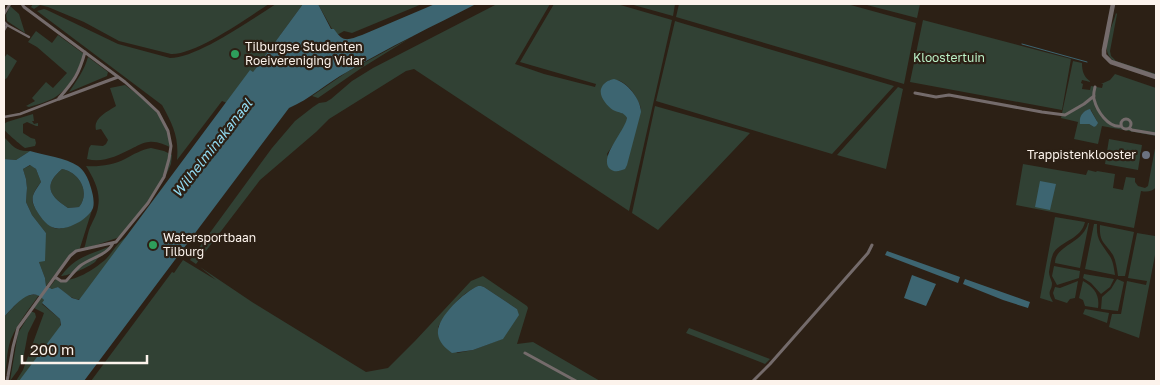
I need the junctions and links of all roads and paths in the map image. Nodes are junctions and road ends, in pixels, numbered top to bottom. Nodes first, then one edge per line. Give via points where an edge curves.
1 (10, 4) edge
2 (22, 4) edge
3 (1113, 4) edge
4 (4, 14) edge
5 (4, 22) edge
6 (7, 25) junction
7 (4, 30) edge
8 (29, 37) dead end
9 (85, 52) junction
10 (118, 77) junction
11 (1156, 77) edge
12 (1095, 87) dead end
13 (915, 93) dead end
14 (1094, 96) junction
15 (59, 99) junction
16 (4, 117) edge
17 (1122, 126) junction
18 (1129, 128) junction
19 (1156, 134) edge
20 (113, 243) junction
21 (872, 246) dead end
22 (55, 277) junction
23 (525, 353) dead end
24 (6, 381) edge
25 (576, 381) edge
26 (752, 381) edge

1 - 4 street
2 - 9 street
3 - 11 street via 1104,55 1111,62
5 - 6 street
6 - 7 street
6 - 8 street
9 - 10 street
9 - 15 street via 80,70
10 - 15 street
10 - 20 street via 158,112 168,131 171,146 164,177 148,203 120,239
12 - 14 street
13 - 14 street via 936,97 949,95 1066,115
14 - 17 street via 1104,118
15 - 16 street
17 - 18 street
17 - 18 street via 1122,121 1127,120 1131,124
18 - 19 street
20 - 22 street via 76,252
20 - 22 street via 77,268 66,280 60,281
21 - 26 street
22 - 24 street via 18,328
23 - 25 street

